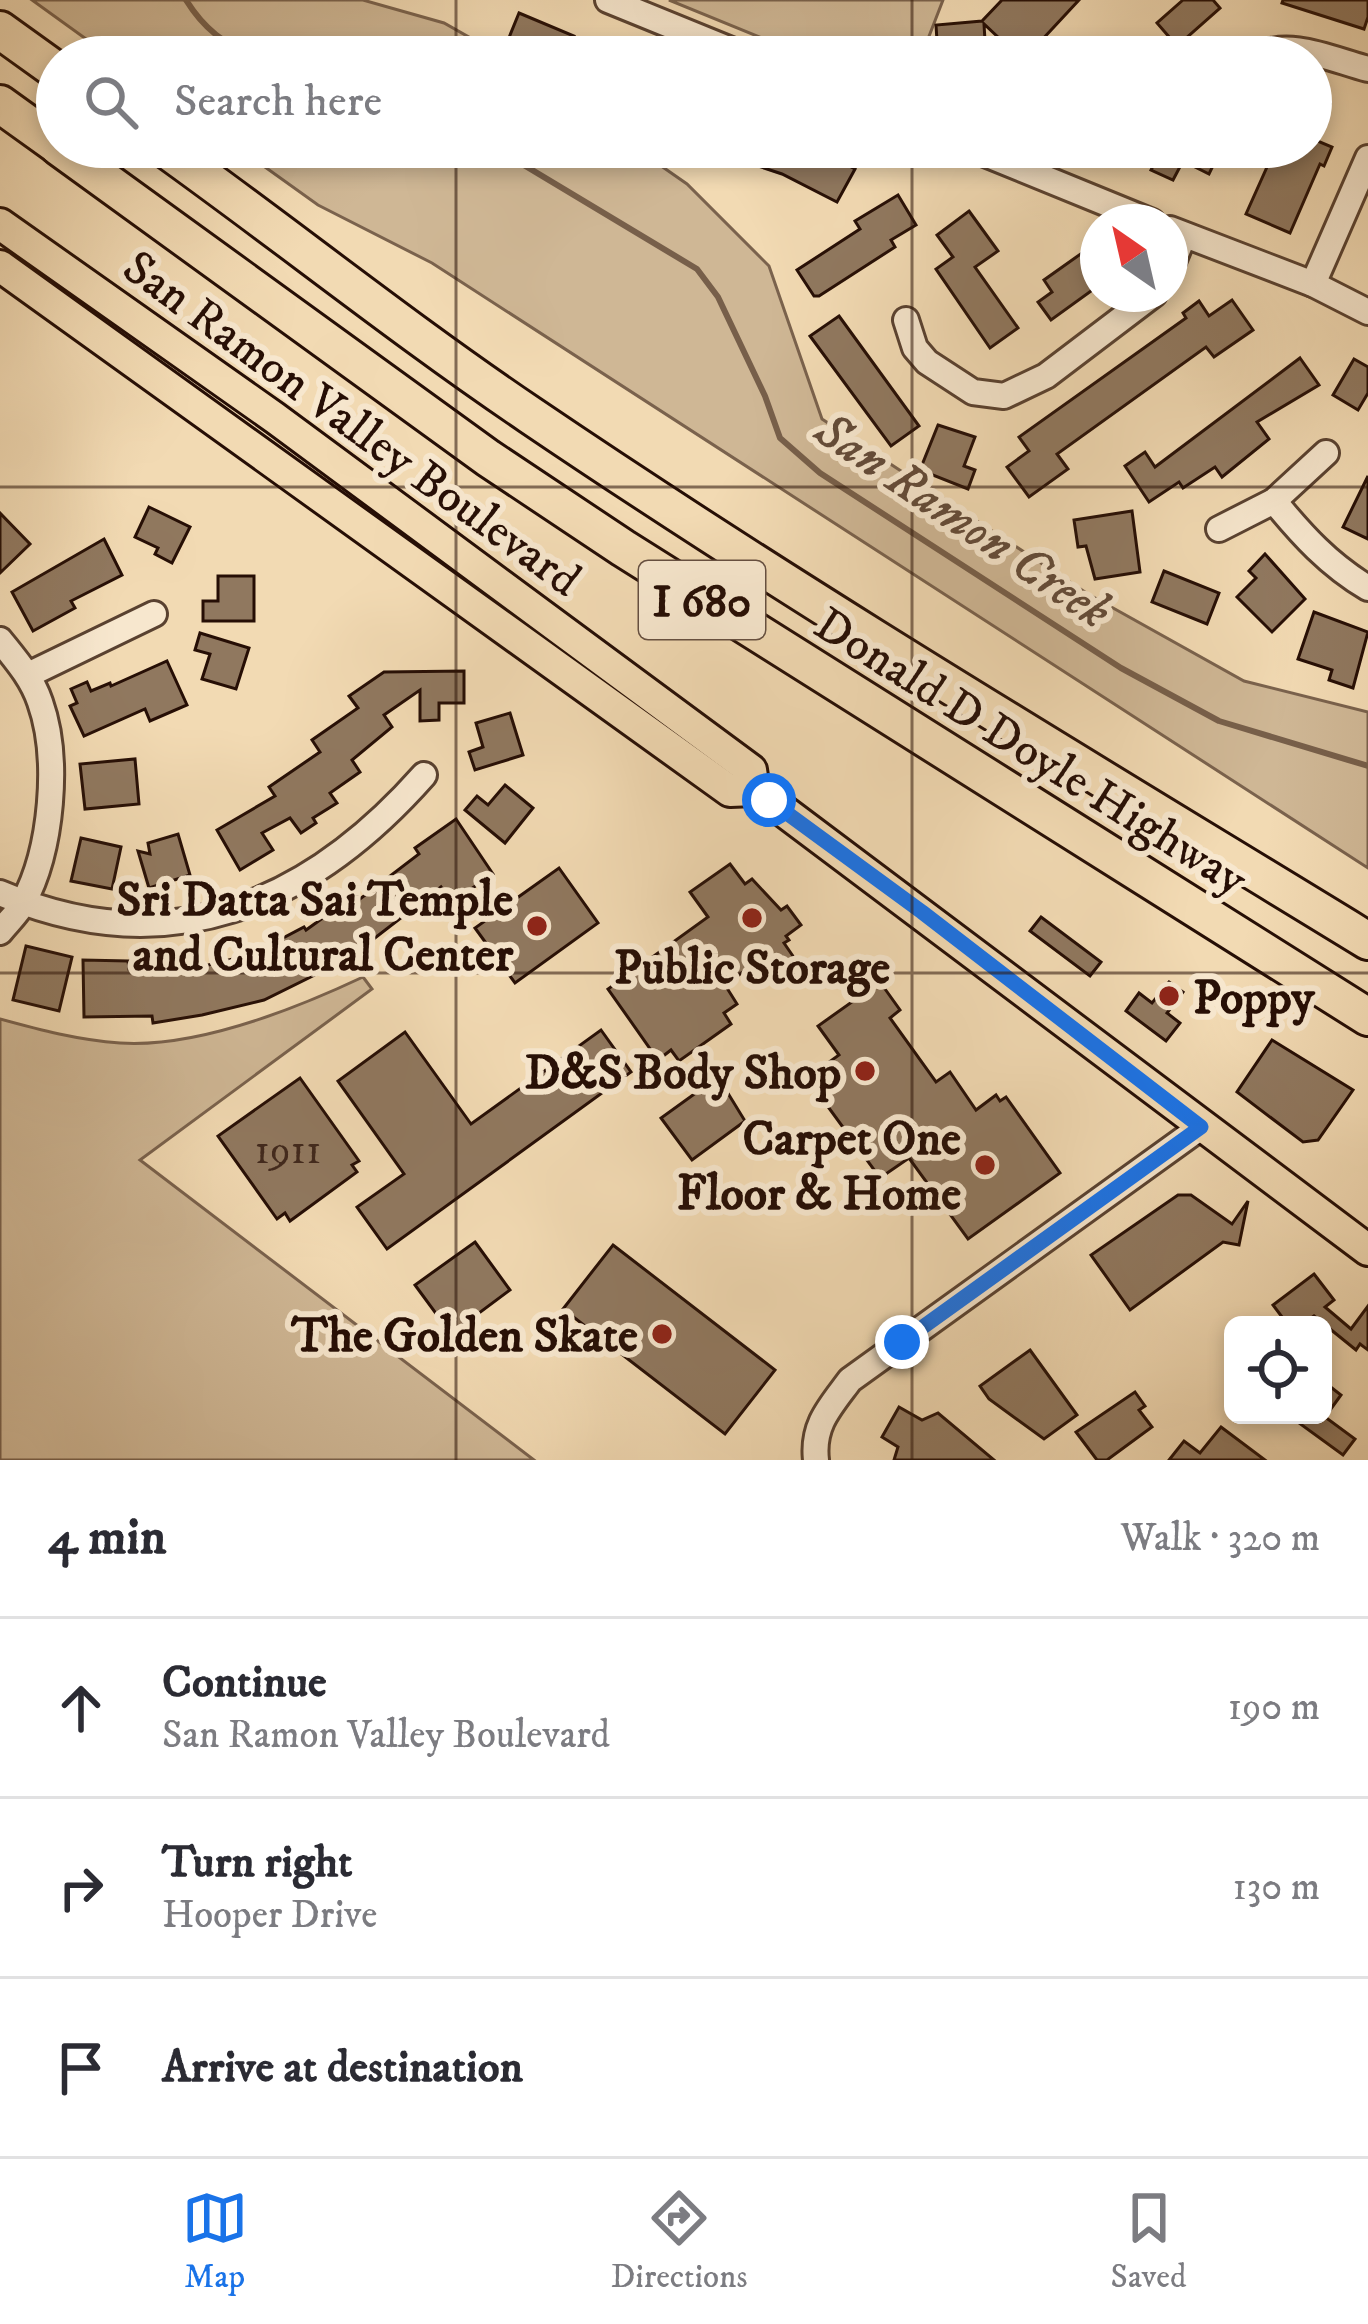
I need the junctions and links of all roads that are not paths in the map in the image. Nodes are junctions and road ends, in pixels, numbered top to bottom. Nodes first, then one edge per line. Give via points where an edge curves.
1 (608, 0) edge
2 (0, 30) edge
3 (696, 36) edge
4 (36, 56) edge
5 (1332, 60) edge
6 (1368, 70) edge
7 (0, 104) edge
8 (36, 130) edge
9 (1368, 158) edge
10 (88, 168) edge
11 (192, 168) edge
12 (1020, 168) edge
13 (1108, 204) edge
14 (0, 224) edge
15 (1188, 236) edge
16 (0, 266) edge
17 (1312, 284) junction
18 (1130, 312) edge
19 (1368, 312) edge
20 (906, 320) dead end
21 (1326, 453) dead end
22 (1274, 501) junction
23 (1219, 529) dead end
24 (1368, 588) edge
25 (154, 614) dead end
26 (0, 640) edge
27 (28, 675) junction
28 (424, 775) dead end
29 (754, 790) junction
30 (12, 898) edge
31 (0, 932) edge
32 (1368, 941) edge
33 (1368, 1017) edge
34 (1201, 1127) junction
35 (1368, 1250) edge
36 (816, 1460) edge

1 - 3 street
2 - 4 highway
5 - 6 street
7 - 8 highway, Donald D Doyle Highway / I 680
9 - 17 street
10 - 33 highway, Donald D Doyle Highway / I 680 via 623,548
11 - 32 highway, Donald D Doyle Highway / I 680 via 656,499
12 - 13 street
14 - 29 main road, San Ramon Valley Boulevard via 751,770
15 - 17 street
16 - 29 main road, San Ramon Valley Boulevard via 730,791
17 - 19 street
18 - 20 street via 1046,376 1004,396 974,392 927,362
21 - 22 street
22 - 23 street
22 - 24 street via 1327,559
25 - 27 street
26 - 27 street
27 - 30 street via 51,745 50,803 39,857
28 - 30 street via 364,837 265,901 140,926 74,919
29 - 34 main road, San Ramon Valley Boulevard
30 - 31 street
34 - 35 main road, San Ramon Valley Boulevard
34 - 36 street via 850,1380 821,1418

